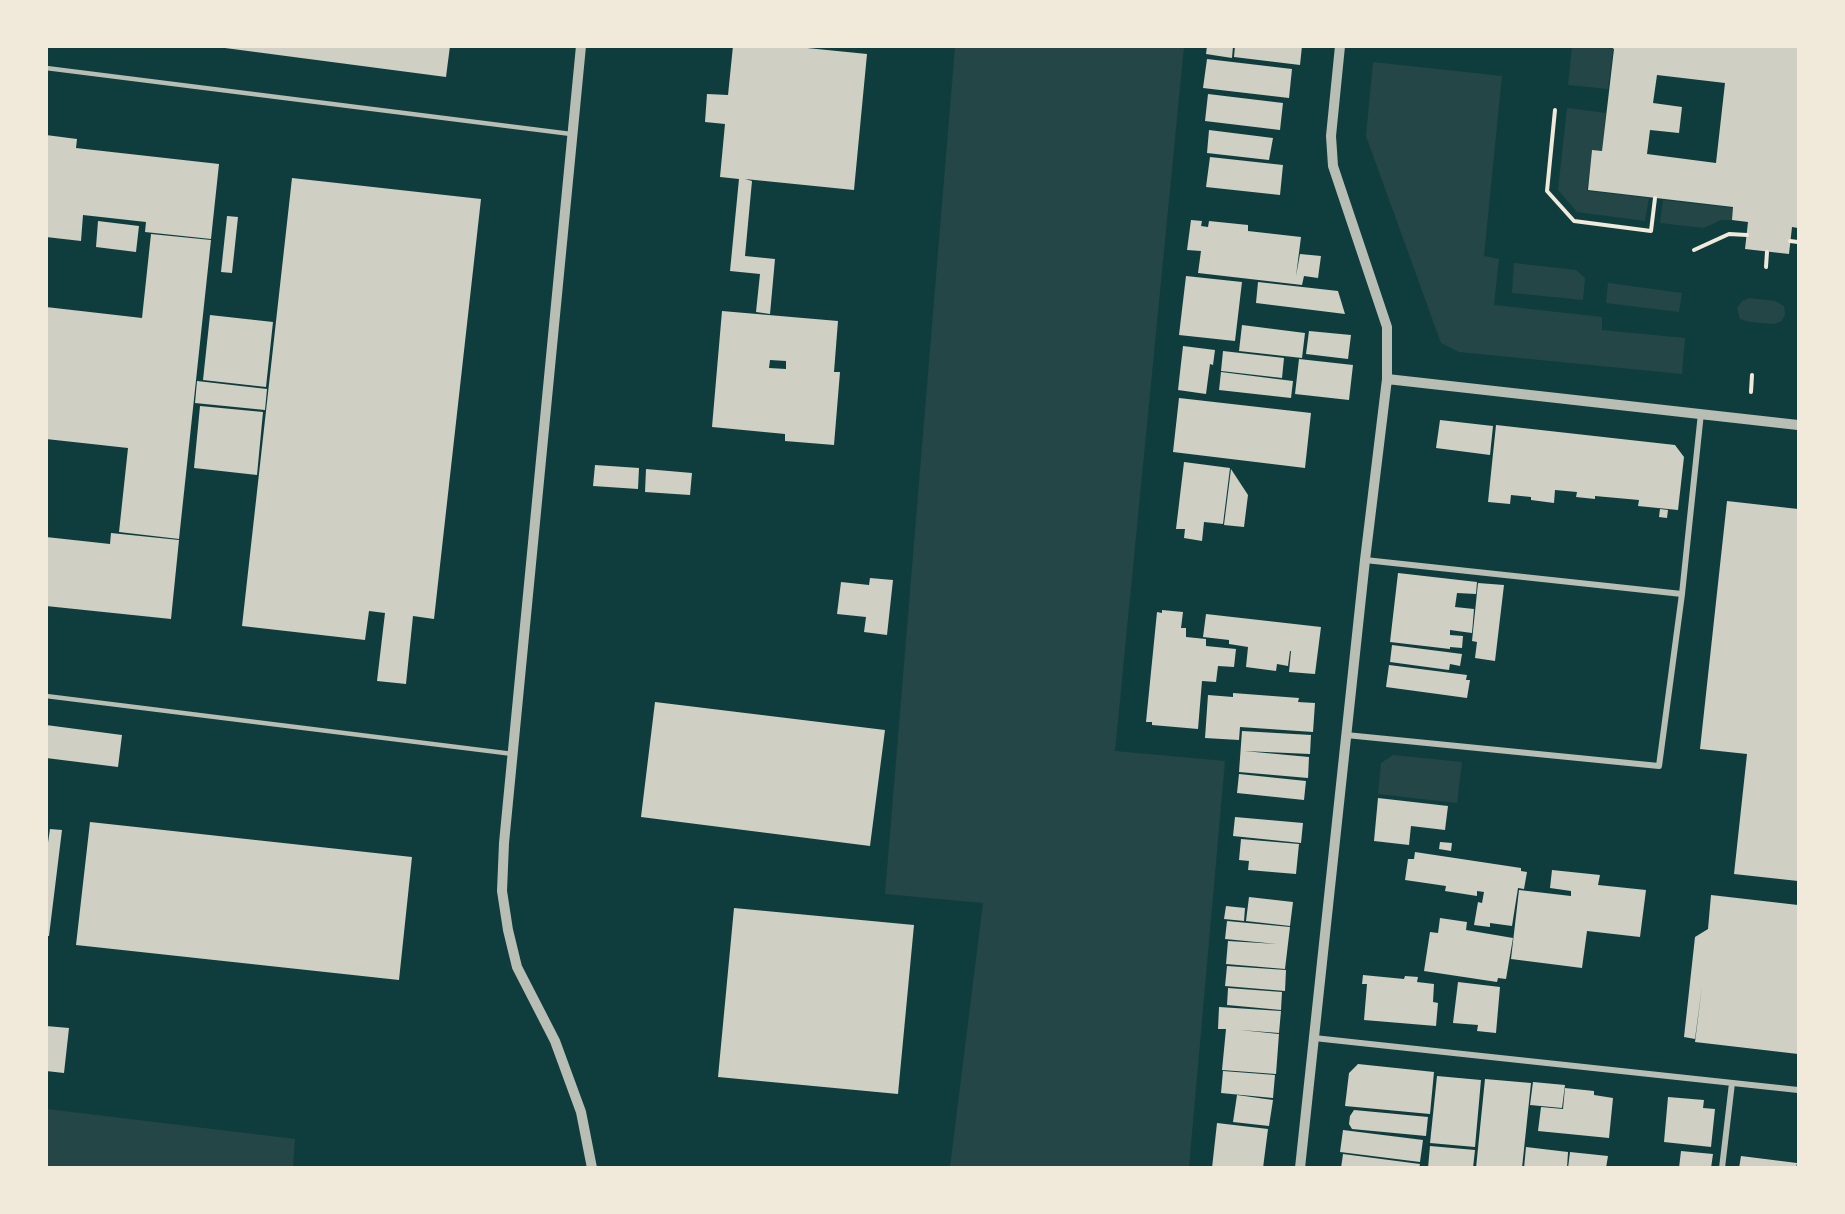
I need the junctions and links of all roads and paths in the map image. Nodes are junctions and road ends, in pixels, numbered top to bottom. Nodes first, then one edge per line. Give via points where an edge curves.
1 (581, 46) edge
2 (1340, 46) edge
3 (46, 68) edge
4 (1555, 110) dead end
5 (573, 134) junction
6 (1655, 198) dead end
7 (1746, 236) dead end
8 (1790, 241) dead end
9 (1798, 242) edge
10 (1694, 250) dead end
11 (1767, 252) dead end
12 (1766, 267) dead end
13 (1752, 375) dead end
14 (1387, 379) junction
15 (1750, 392) dead end
16 (1701, 413) junction
17 (1798, 425) edge
18 (1365, 560) junction
19 (1682, 594) junction
20 (46, 696) edge
21 (1346, 735) junction
22 (513, 754) junction
23 (1314, 1038) junction
24 (1732, 1083) junction
25 (1798, 1090) edge
26 (592, 1167) edge
27 (1300, 1167) edge
28 (1722, 1167) edge

1 - 5 street
2 - 14 street via 1331,136 1333,166 1387,327
3 - 5 lane
4 - 6 path via 1547,191 1574,221 1651,231
5 - 22 street
7 - 10 path via 1729,234
8 - 9 path
11 - 12 path
13 - 15 path
14 - 16 street
14 - 18 street
16 - 17 street
16 - 19 street
18 - 19 street
18 - 21 street
19 - 21 street via 1659,766
20 - 22 lane
21 - 23 street
22 - 26 street via 502,891 508,930 517,967 555,1041 581,1112
23 - 24 street
23 - 27 street
24 - 25 street
24 - 28 street

